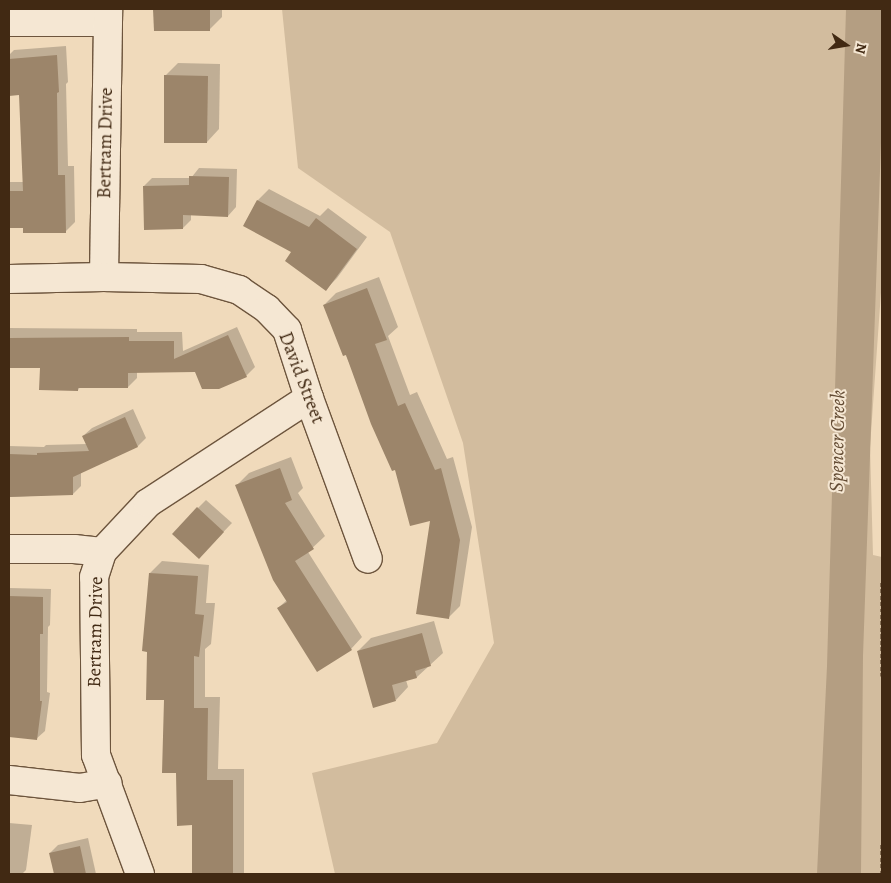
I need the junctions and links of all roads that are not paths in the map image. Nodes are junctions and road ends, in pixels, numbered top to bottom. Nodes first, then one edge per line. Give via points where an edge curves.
1 (108, 15) edge
2 (9, 22) edge
3 (104, 277) junction
4 (9, 279) edge
5 (309, 398) junction
6 (9, 549) edge
7 (102, 552) junction
8 (368, 559) dead end
9 (9, 780) edge
10 (108, 783) junction
11 (140, 874) edge

1 - 2 street
1 - 3 street, Bertram Drive
3 - 4 street, David Street
3 - 5 street, David Street via 201,280 239,290 267,309 287,330
5 - 7 street, Bertram Drive via 148,503
5 - 8 street, David Street
6 - 7 street
7 - 10 street, Bertram Drive via 94,577 96,755
9 - 10 street via 80,788
10 - 11 street, Bertram Drive

